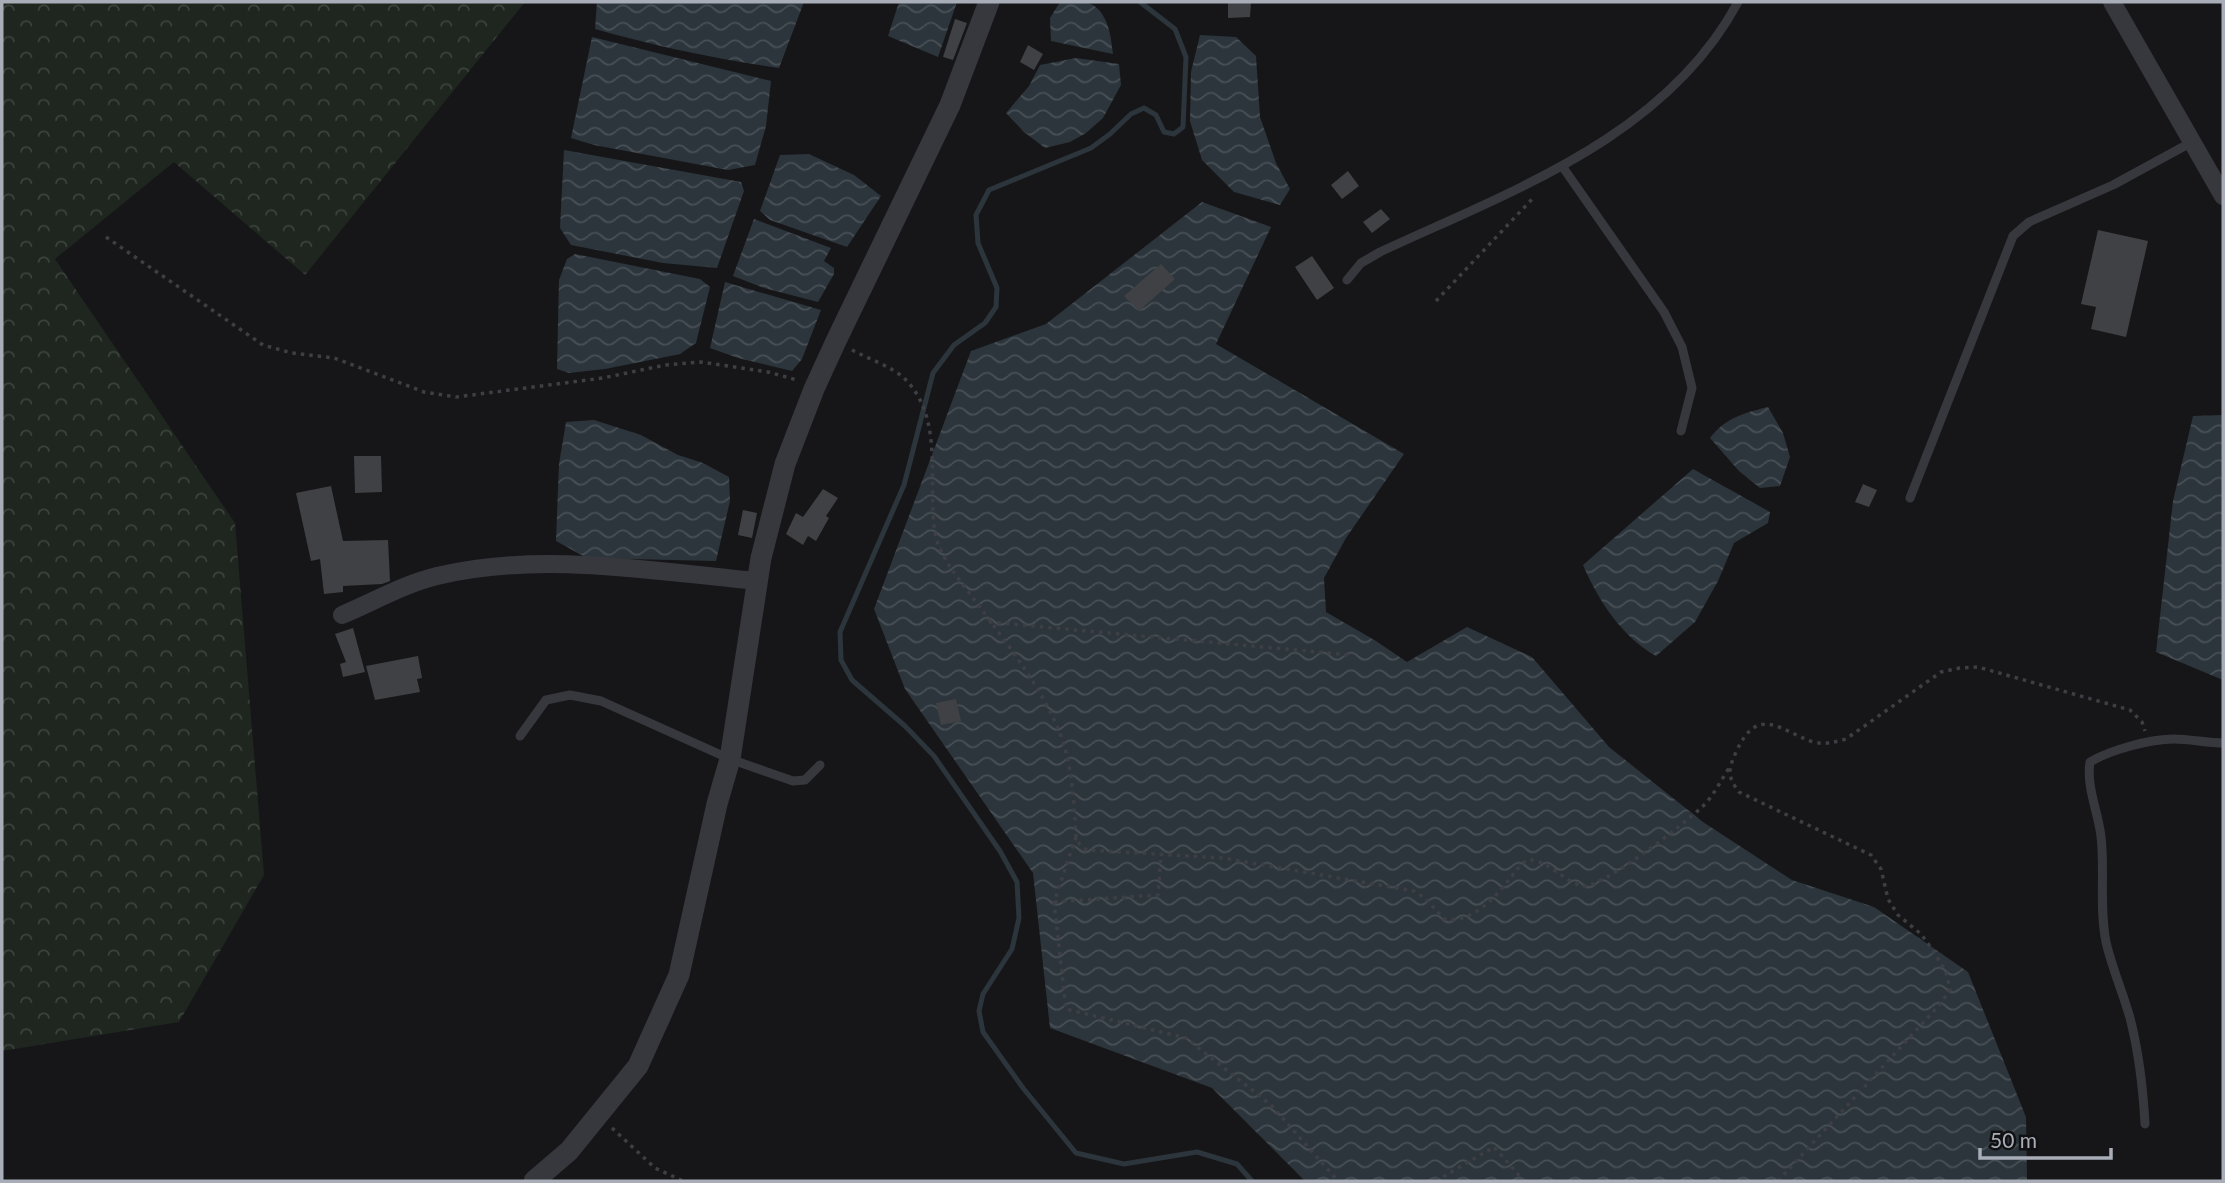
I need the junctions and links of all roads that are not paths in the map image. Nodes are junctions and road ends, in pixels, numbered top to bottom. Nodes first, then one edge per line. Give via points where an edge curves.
1 (989, 2) edge
2 (1738, 2) edge
3 (2112, 2) edge
4 (2192, 142) junction
5 (1562, 166) junction
6 (2223, 197) edge
7 (1347, 280) dead end
8 (1681, 431) dead end
9 (1910, 498) dead end
10 (757, 581) junction
11 (342, 615) dead end
12 (520, 736) dead end
13 (2223, 743) edge
14 (730, 759) junction
15 (820, 765) dead end
16 (2145, 1124) dead end
17 (534, 1181) edge

1 - 10 street via 950,105 814,388 785,464
2 - 5 lane via 1699,59 1656,103
3 - 4 street
4 - 6 street
4 - 9 lane via 2113,185 2029,222 2013,236
5 - 7 lane via 1380,252 1361,263
5 - 8 lane via 1664,312 1682,346 1692,388
10 - 11 street via 569,563 509,565 434,577
10 - 14 street
12 - 14 lane via 546,700 570,695 600,701
13 - 16 lane via 2174,739 2102,755 2090,762 2088,774 2104,862 2106,943 2140,1062
14 - 15 lane via 793,781 805,780
14 - 17 street via 679,975 638,1066 569,1151

